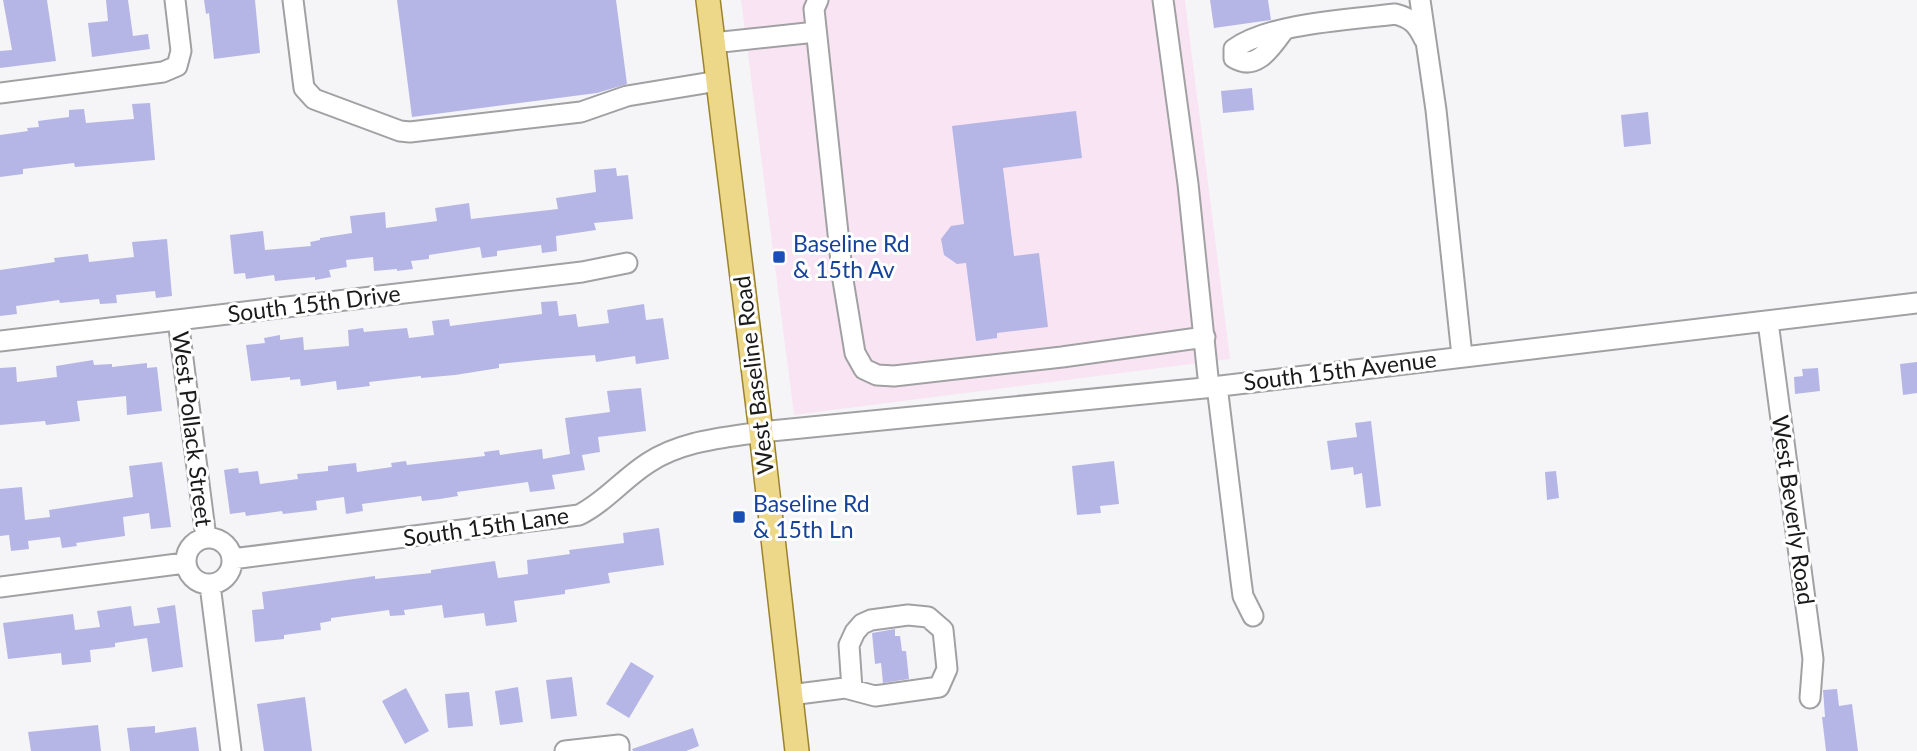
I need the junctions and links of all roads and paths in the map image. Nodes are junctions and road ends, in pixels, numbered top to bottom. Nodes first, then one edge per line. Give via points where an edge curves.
1 (175, 0) edge
2 (293, 0) edge
3 (708, 0) edge
4 (818, 0) edge
5 (1163, 0) edge
6 (1420, 0) edge
7 (1284, 30) dead end
8 (816, 32) junction
9 (713, 43) junction
10 (1427, 47) junction
11 (718, 81) junction
12 (0, 93) edge
13 (627, 263) dead end
14 (1917, 303) edge
15 (178, 320) junction
16 (1768, 322) junction
17 (1205, 337) junction
18 (0, 341) edge
19 (1462, 356) junction
20 (1213, 387) junction
21 (761, 432) junction
22 (206, 538) junction
23 (232, 558) junction
24 (185, 563) junction
25 (210, 585) junction
26 (0, 587) edge
27 (1253, 616) dead end
28 (852, 690) junction
29 (790, 695) junction
30 (1810, 698) dead end
31 (619, 748) edge
32 (232, 751) edge
33 (565, 751) edge
34 (797, 751) edge

1 - 12 street via 181,51 177,66 163,72
2 - 11 street via 304,88 314,99 400,131 581,112 627,96
3 - 9 main road, West Baseline Road
4 - 8 street
5 - 17 street
6 - 10 street
7 - 10 street via 1395,14 1409,18
8 - 9 street
8 - 17 street via 843,280 855,353 864,369 894,376
9 - 11 main road, West Baseline Road
10 - 19 street
11 - 21 main road, West Baseline Road
13 - 15 street, South 15th Drive
14 - 16 street, South 15th Avenue
15 - 18 street, South 15th Drive
15 - 22 street, West Pollack Street
16 - 19 street, South 15th Avenue
16 - 30 street, West Beverly Road via 1813,659
17 - 20 street
19 - 20 street, South 15th Avenue
20 - 21 street, South 15th Avenue
20 - 27 street via 1243,596
21 - 23 street, South 15th Lane via 703,441 666,453 579,515
21 - 29 main road, West Baseline Road
22 - 23 street via 226,545
22 - 24 street via 188,549
23 - 25 street via 227,576
24 - 25 street via 193,579
24 - 26 street
25 - 32 street
28 - 28 street via 875,696 939,687 947,669 943,629 919,615 862,624 849,645
28 - 29 street
29 - 34 main road, West Baseline Road
31 - 33 street

